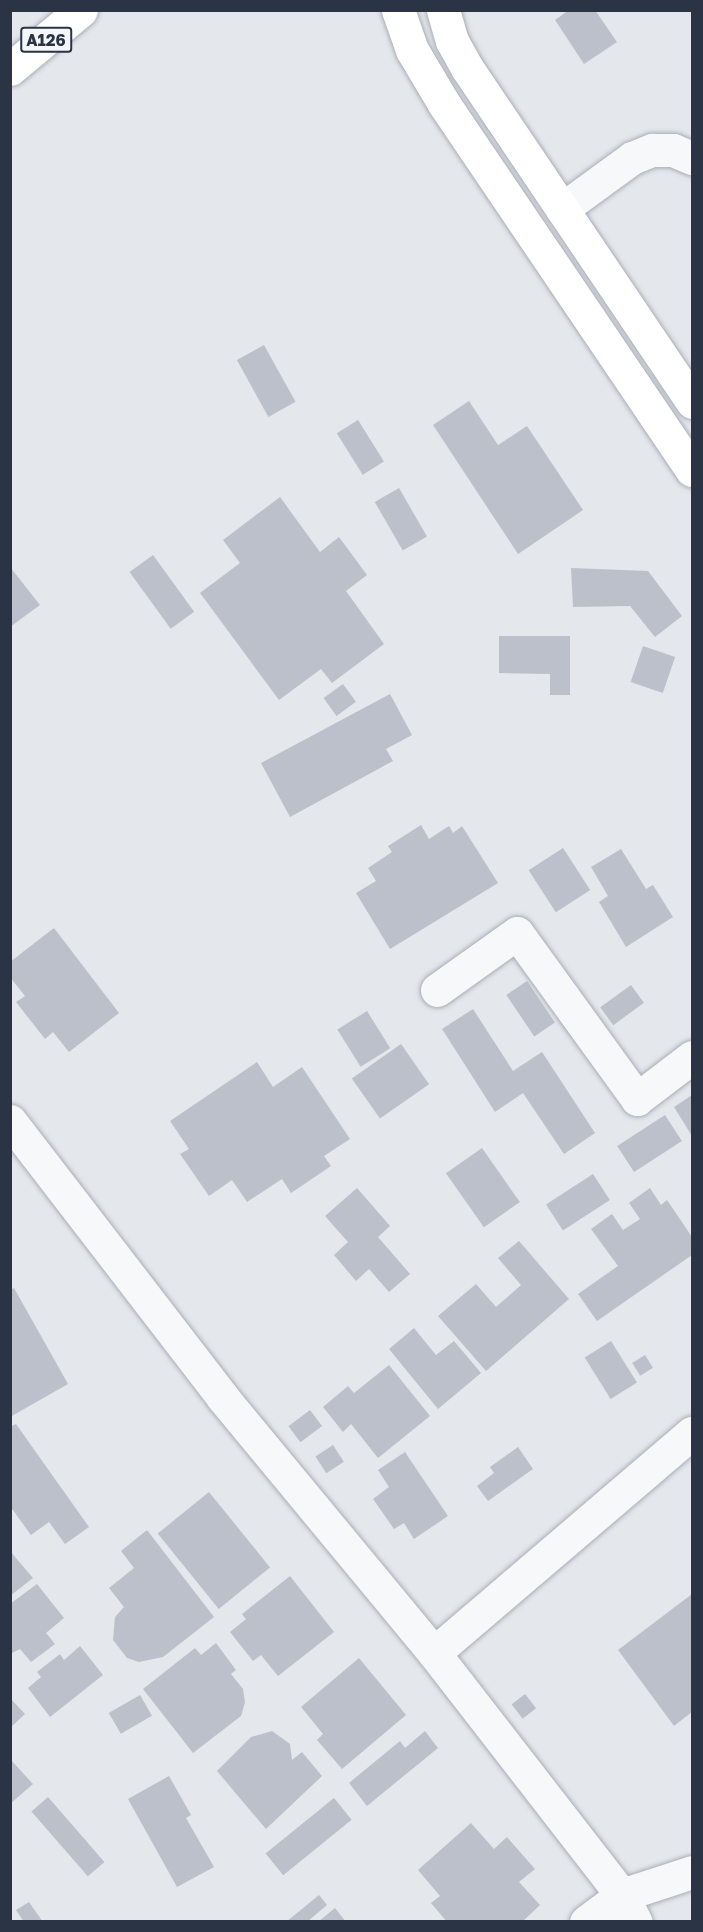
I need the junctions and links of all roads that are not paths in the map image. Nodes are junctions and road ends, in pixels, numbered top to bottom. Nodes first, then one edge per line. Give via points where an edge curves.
1 (81, 10) edge
2 (398, 10) edge
3 (443, 10) edge
4 (10, 69) edge
5 (693, 158) edge
6 (562, 209) junction
7 (693, 402) edge
8 (693, 470) edge
9 (437, 990) dead end
10 (693, 1057) edge
11 (10, 1121) edge
12 (693, 1433) edge
13 (434, 1653) junction
14 (693, 1872) edge
15 (629, 1908) edge
16 (586, 1922) edge

1 - 4 main road, A126
2 - 8 main road via 412,50 444,104
3 - 6 main road via 452,41 467,68
5 - 6 street via 674,150 651,150
6 - 7 main road
9 - 10 street via 517,933 637,1099
11 - 13 street via 223,1398
12 - 13 street
13 - 15 street
14 - 15 street
15 - 16 street

